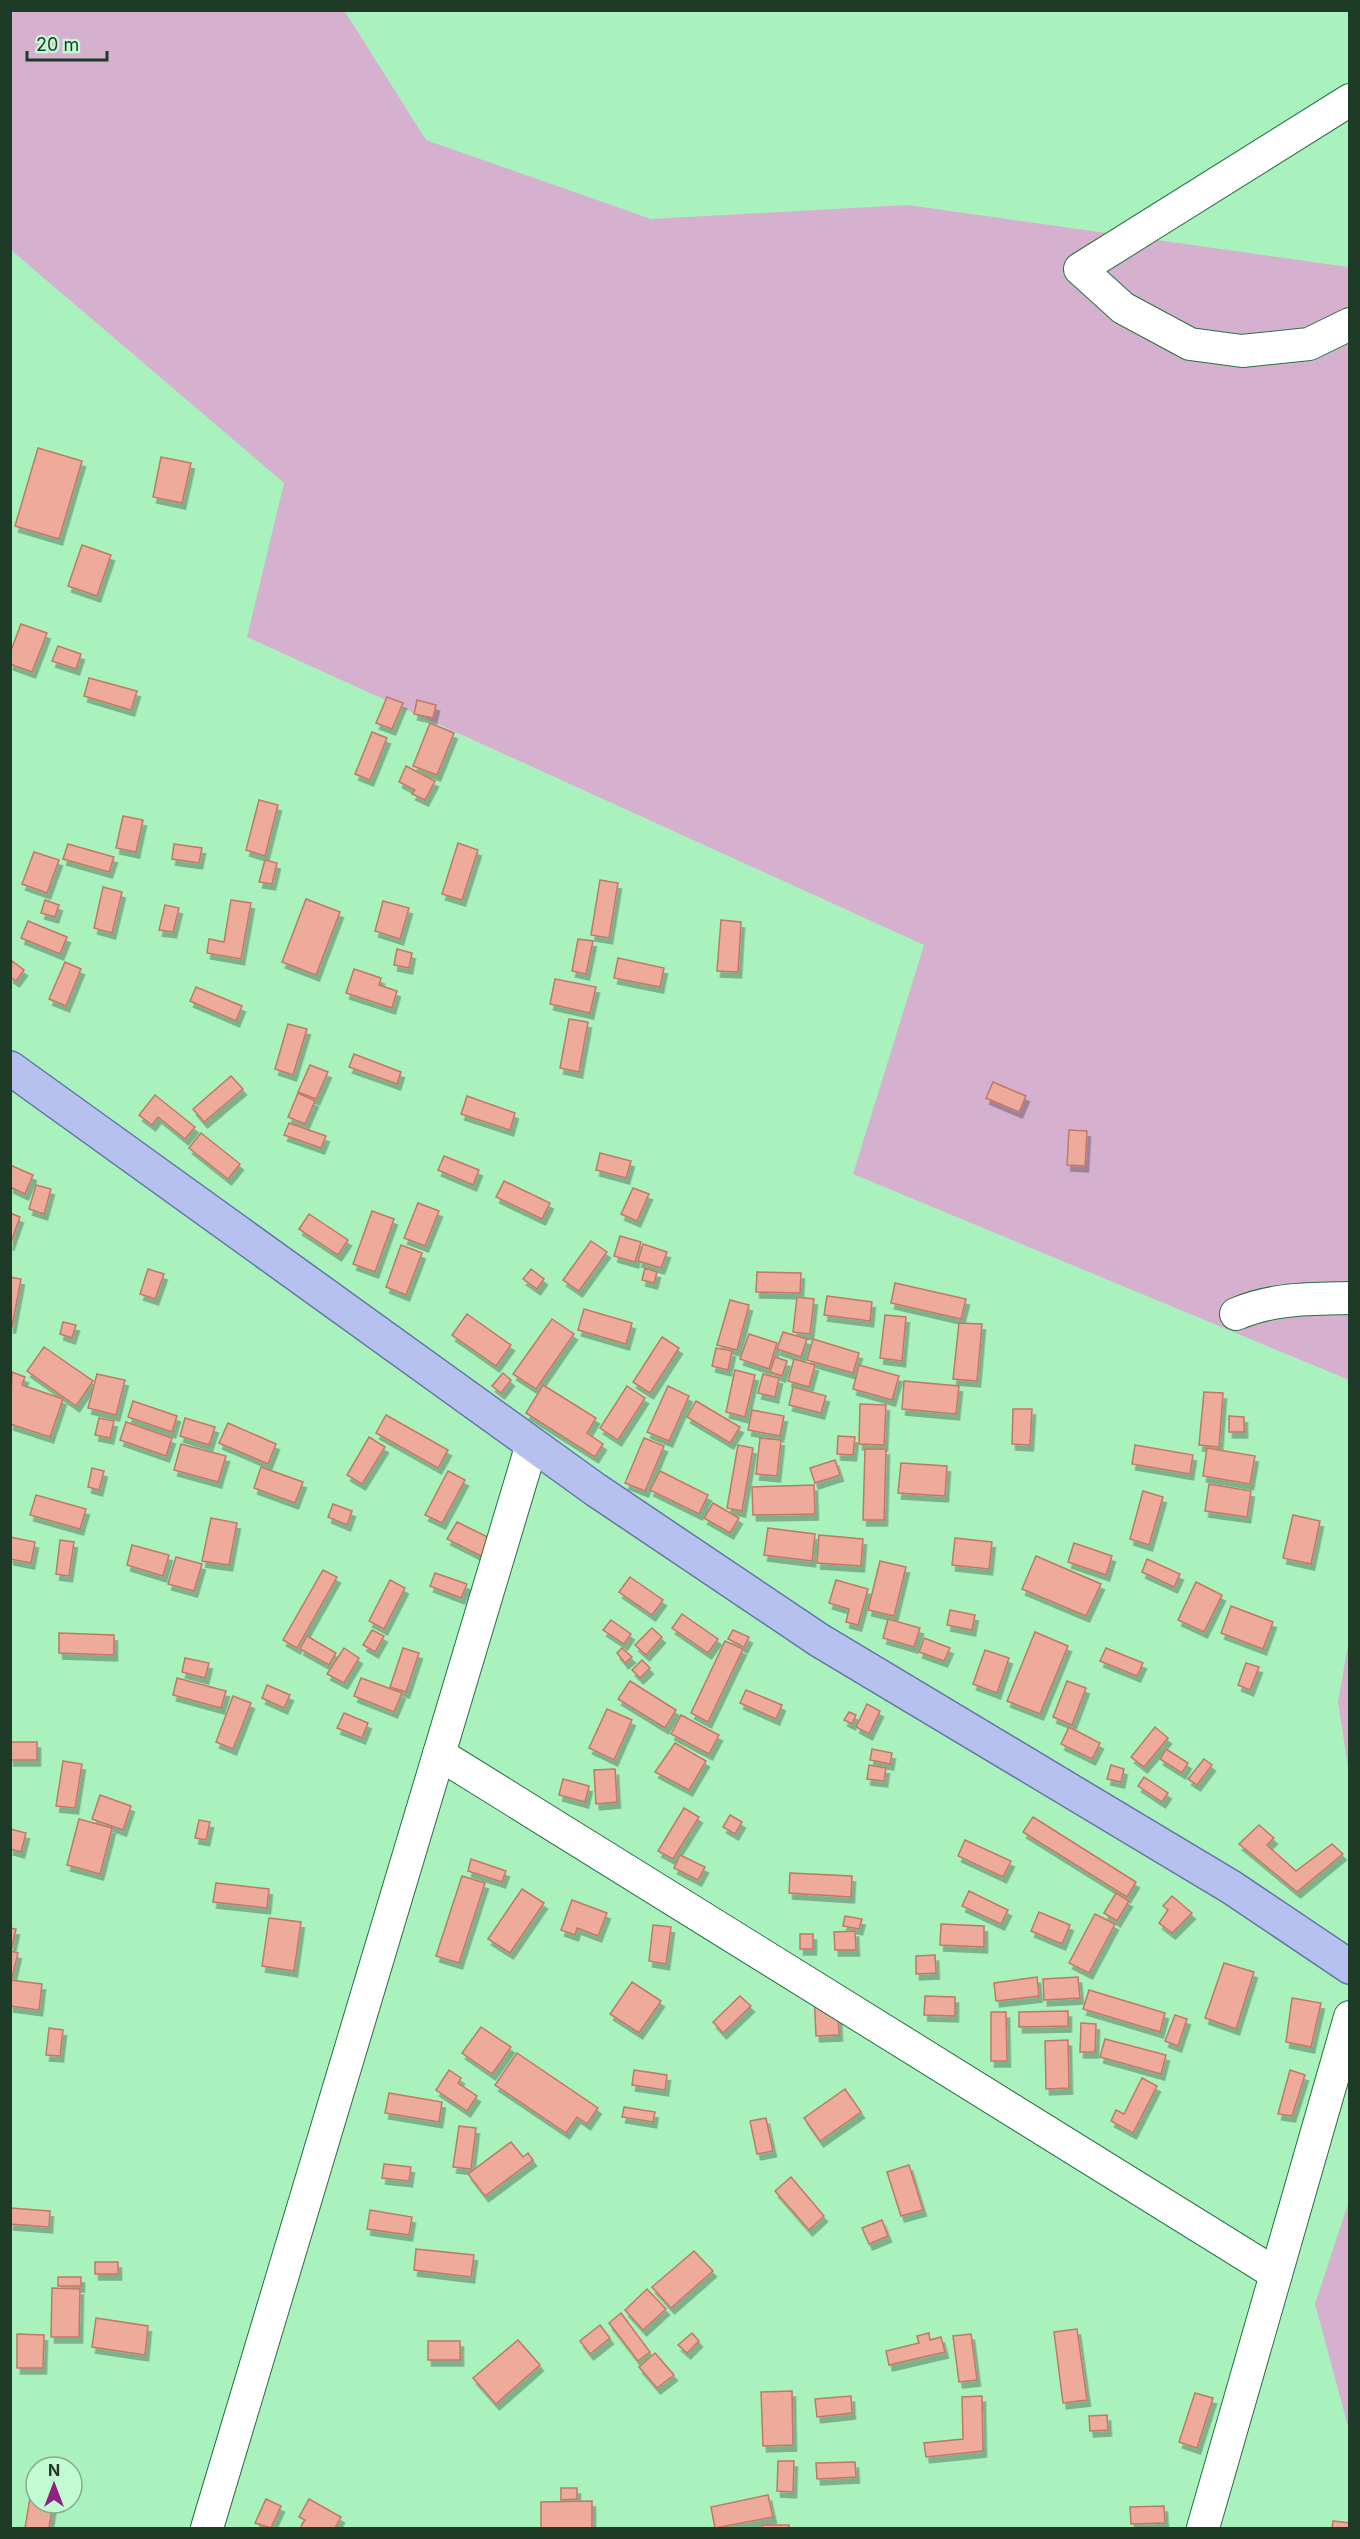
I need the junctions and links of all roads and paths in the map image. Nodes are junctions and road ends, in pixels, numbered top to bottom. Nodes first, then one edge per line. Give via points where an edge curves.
1 (1350, 100) edge
2 (1350, 324) edge
3 (10, 1068) edge
4 (1350, 1298) edge
5 (1236, 1314) dead end
6 (532, 1444) junction
7 (439, 1754) junction
8 (1350, 1967) edge
9 (1350, 2017) edge
10 (1276, 2274) junction
11 (207, 2529) edge
12 (1203, 2529) edge

1 - 2 street via 1080,268 1123,308 1190,344 1242,351 1309,344
3 - 6 main road
4 - 5 street via 1293,1298 1253,1306
6 - 7 street
6 - 8 main road via 819,1640 1231,1887
7 - 10 street
7 - 11 street
9 - 10 street
10 - 12 street

